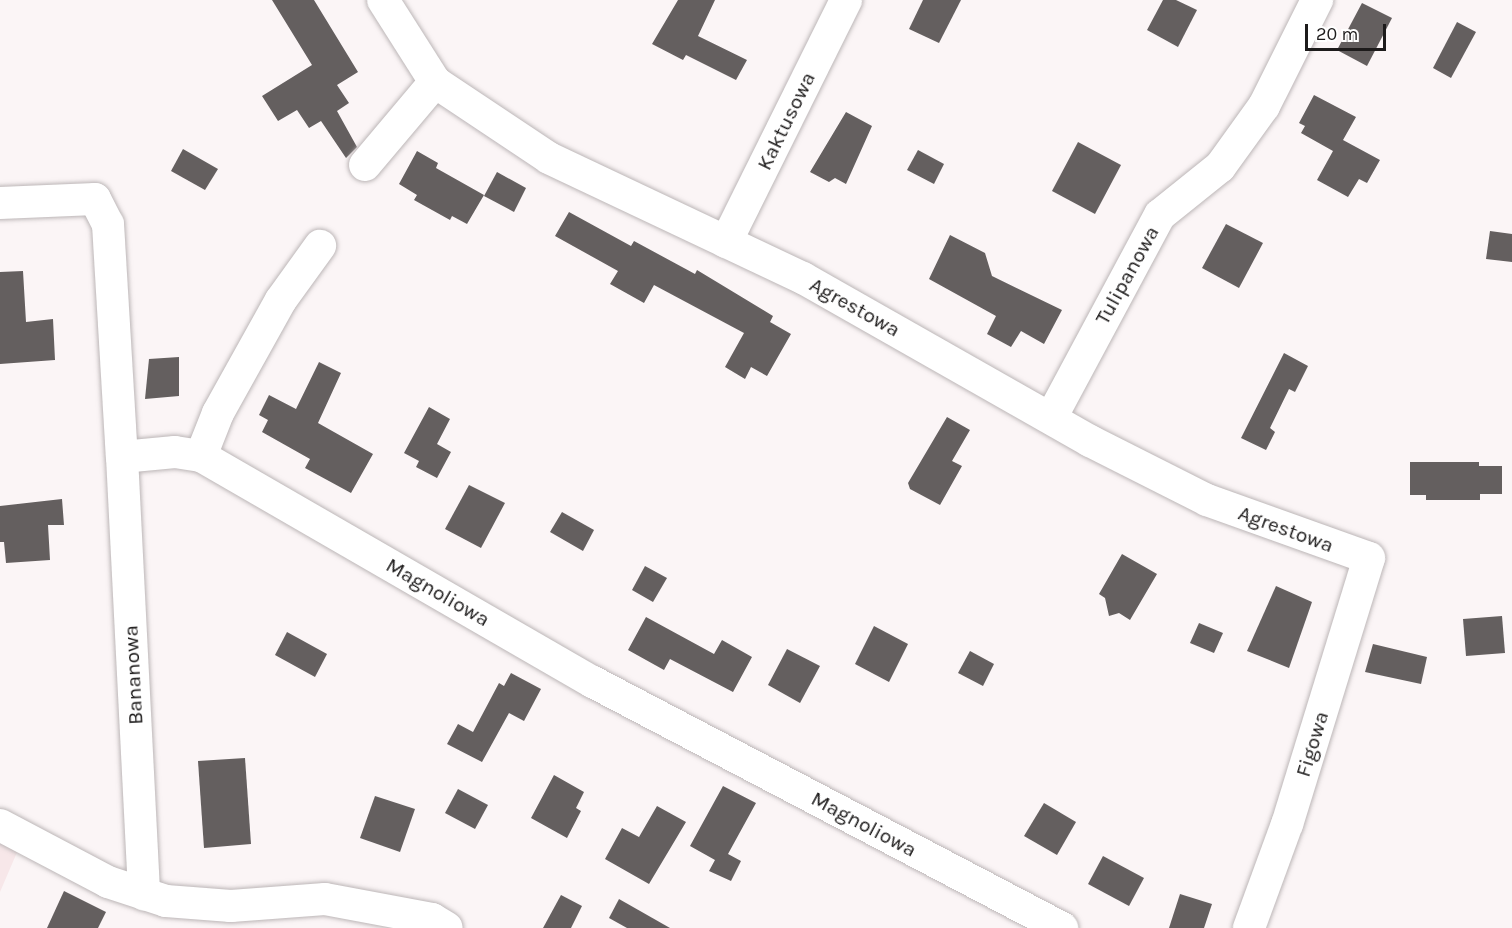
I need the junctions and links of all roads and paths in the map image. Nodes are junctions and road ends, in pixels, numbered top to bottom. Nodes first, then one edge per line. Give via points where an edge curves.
1 (383, 0) edge
2 (846, 0) edge
3 (1317, 0) edge
4 (435, 82) junction
5 (365, 165) dead end
6 (0, 203) edge
7 (726, 242) junction
8 (320, 246) dead end
9 (1052, 416) junction
10 (201, 456) junction
11 (122, 457) junction
12 (1369, 558) joint
13 (0, 825) edge
14 (144, 894) junction
15 (447, 928) edge
16 (1062, 928) edge
17 (1249, 928) edge

1 - 4 street, Agrestowa
2 - 7 street, Kaktusowa
3 - 9 street, Tulipanowa via 1264,106 1220,167 1160,215
4 - 5 street
4 - 7 street, Agrestowa via 549,158
6 - 11 street via 95,199 108,224
7 - 9 street, Agrestowa via 803,278
8 - 10 street via 281,300 218,412
9 - 12 street, Agrestowa via 1090,441 1207,500
10 - 11 street, Magnoliowa via 175,452
10 - 16 street, Magnoliowa via 593,682
11 - 14 street, Bananowa
12 - 17 street, Figowa via 1287,824
13 - 14 street via 108,882
14 - 15 street via 166,901 231,906 325,899 432,919

